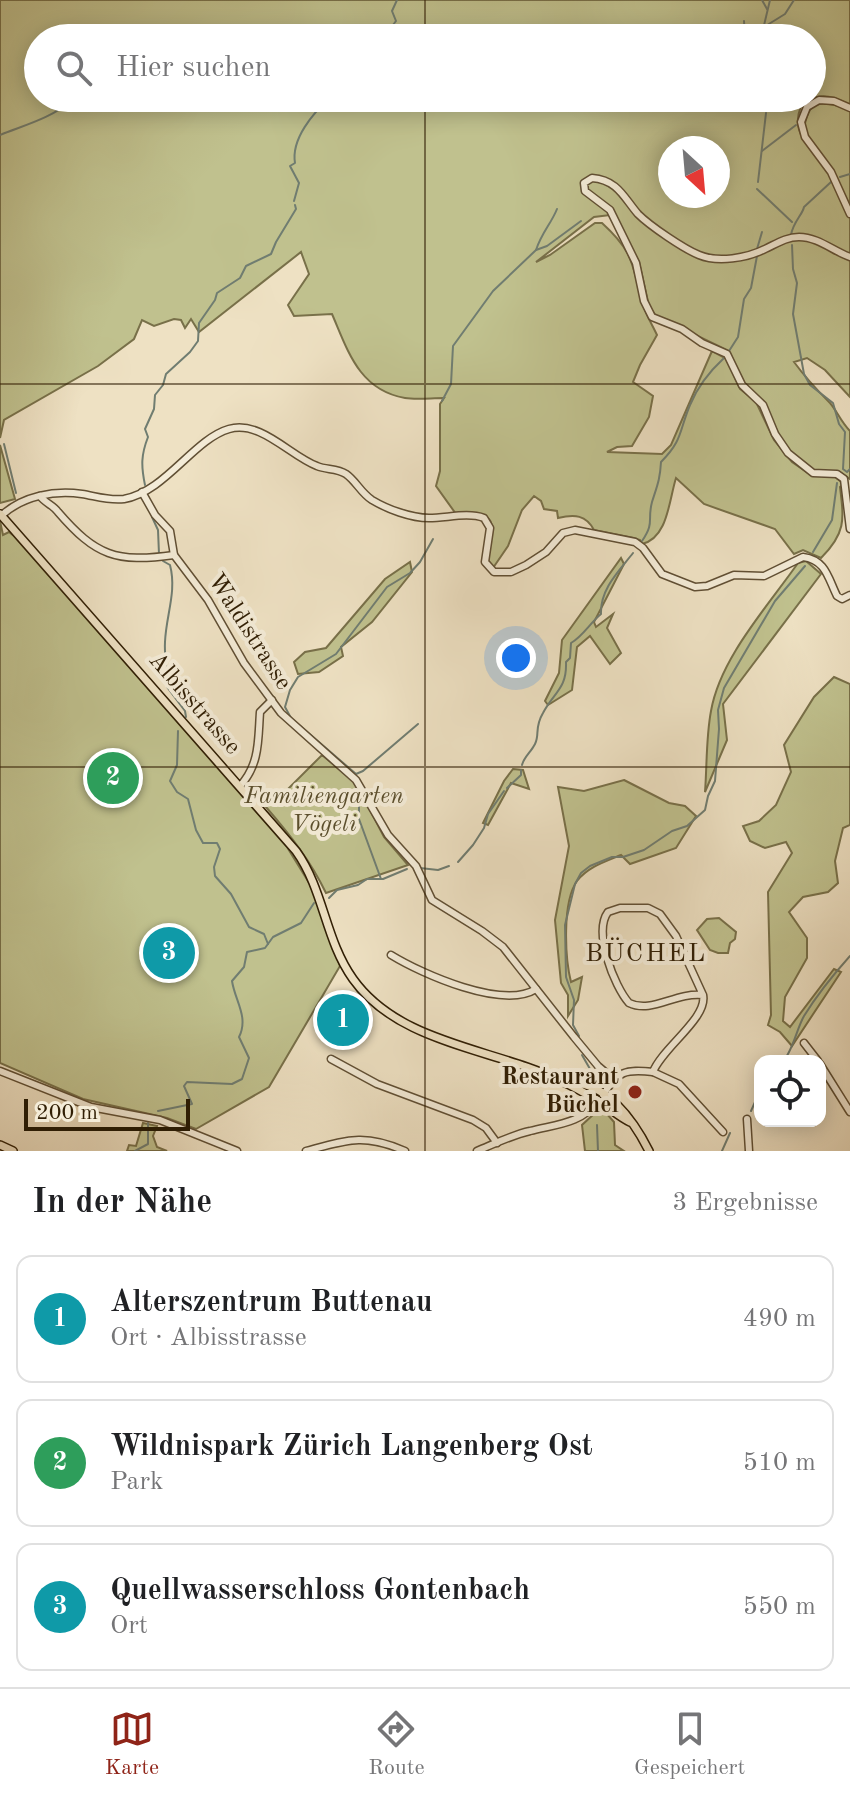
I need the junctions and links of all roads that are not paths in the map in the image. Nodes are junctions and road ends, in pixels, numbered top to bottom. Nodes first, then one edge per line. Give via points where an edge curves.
1 (826, 101) edge
2 (850, 108) edge
3 (805, 112) edge
4 (850, 214) edge
5 (850, 257) edge
6 (142, 492) junction
7 (40, 496) junction
8 (1, 514) edge
9 (850, 529) edge
10 (174, 555) junction
11 (850, 595) edge
12 (272, 700) junction
13 (240, 786) junction
14 (391, 955) dead end
15 (536, 989) junction
16 (703, 995) junction
17 (804, 1043) dead end
18 (813, 1055) edge
19 (331, 1059) dead end
20 (0, 1071) edge
21 (653, 1072) junction
22 (826, 1073) edge
23 (612, 1078) junction
24 (601, 1098) junction
25 (850, 1112) edge
26 (747, 1119) dead end
27 (723, 1132) dead end
28 (497, 1143) junction
29 (0, 1145) edge
30 (13, 1151) edge
31 (237, 1151) edge
32 (306, 1151) edge
33 (405, 1151) edge
34 (477, 1151) edge
35 (649, 1151) edge
36 (749, 1151) edge

1 - 2 street
3 - 4 street via 805,137 831,172
5 - 9 street via 796,237 752,254 707,259 642,217 611,183 592,178 584,183 587,193 610,210 635,260 652,317 726,353 743,387 763,405 788,453 813,473 844,479
6 - 7 street via 117,500 69,493
6 - 10 street, Waldistrasse via 170,531
6 - 11 street via 215,436 243,428 317,467 345,473 367,496 388,507 426,518 481,517 490,528 485,562 494,572 526,565 563,533 579,530 635,542 662,574 691,586 734,575 764,576 803,557 823,567 837,596
7 - 8 street
7 - 10 street via 76,533 106,552 131,559
8 - 13 main road, Albisstrasse
10 - 12 street, Waldistrasse
12 - 13 street via 260,712 258,752
12 - 15 street, Waldistrasse via 356,780 388,835 416,866 432,900 493,938
13 - 24 main road, Albisstrasse via 302,859 344,965 379,1006 422,1031 579,1084
14 - 15 street via 427,975 467,988 514,996
15 - 23 street, Waldistrasse
16 - 16 street via 660,914 648,908 620,908 606,915 605,946 629,1003 649,1006 681,995
16 - 21 street via 701,1011
17 - 18 street
19 - 28 street via 377,1084 473,1120
20 - 31 street via 91,1107 160,1120
21 - 23 street
21 - 27 street via 679,1084
22 - 25 street
23 - 24 street
24 - 28 street via 569,1123
24 - 35 main road, Albisstrasse via 626,1113
26 - 36 street
28 - 34 street
29 - 30 main road
32 - 33 street via 363,1138

